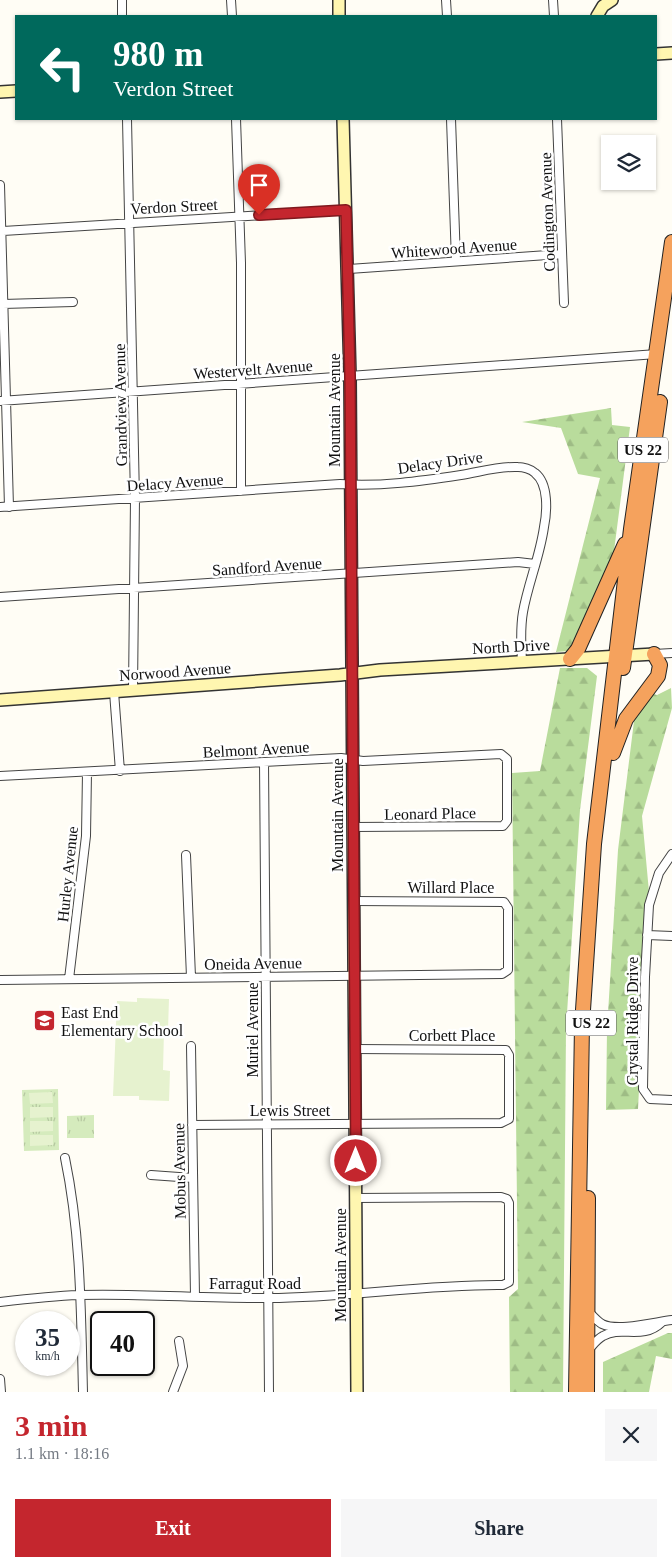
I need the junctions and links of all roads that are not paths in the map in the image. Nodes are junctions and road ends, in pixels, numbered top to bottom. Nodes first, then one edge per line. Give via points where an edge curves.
1 (122, 0) edge
2 (231, 0) edge
3 (339, 0) edge
4 (446, 0) edge
5 (553, 0) edge
6 (612, 0) edge
7 (122, 15) edge
8 (232, 15) edge
9 (339, 15) edge
10 (447, 15) edge
11 (554, 15) edge
12 (598, 15) edge
13 (672, 53) edge
14 (657, 54) edge
15 (15, 91) edge
16 (0, 92) edge
17 (127, 120) edge
18 (236, 120) edge
19 (343, 120) edge
20 (451, 120) edge
21 (557, 120) edge
22 (0, 185) edge
23 (346, 210) junction
24 (240, 216) junction
25 (130, 222) junction
26 (3, 231) junction
27 (672, 242) edge
28 (562, 254) junction
29 (456, 261) junction
30 (348, 269) junction
31 (73, 302) dead end
32 (564, 303) dead end
33 (3, 304) junction
34 (672, 309) edge
35 (657, 354) junction
36 (350, 376) junction
37 (242, 384) junction
38 (134, 392) junction
39 (3, 400) edge
40 (351, 485) junction
41 (241, 491) junction
42 (135, 499) junction
43 (0, 507) edge
44 (9, 507) junction
45 (631, 530) junction
46 (535, 564) junction
47 (352, 574) junction
48 (134, 589) junction
49 (0, 597) edge
50 (672, 652) edge
51 (654, 654) junction
52 (620, 657) junction
53 (570, 659) junction
54 (672, 659) edge
55 (522, 662) junction
56 (352, 673) junction
57 (658, 676) junction
58 (133, 690) junction
59 (114, 692) junction
60 (0, 700) edge
61 (613, 753) junction
62 (353, 760) junction
63 (264, 762) junction
64 (120, 771) junction
65 (86, 772) junction
66 (0, 776) edge
67 (506, 824) joint
68 (354, 827) junction
69 (672, 854) edge
70 (186, 855) dead end
71 (354, 901) junction
72 (647, 935) junction
73 (672, 936) edge
74 (505, 973) joint
75 (354, 976) junction
76 (191, 977) junction
77 (266, 977) junction
78 (69, 979) junction
79 (0, 980) edge
80 (191, 1046) dead end
81 (355, 1049) junction
82 (672, 1100) edge
83 (507, 1121) joint
84 (266, 1124) junction
85 (355, 1124) junction
86 (192, 1125) junction
87 (65, 1158) dead end
88 (151, 1175) dead end
89 (194, 1178) junction
90 (356, 1198) junction
91 (356, 1294) junction
92 (81, 1295) junction
93 (196, 1296) junction
94 (268, 1298) junction
95 (0, 1302) edge
96 (588, 1311) junction
97 (672, 1320) edge
98 (662, 1322) junction
99 (180, 1341) dead end
100 (588, 1350) junction
101 (0, 1379) edge
102 (1, 1392) edge
103 (83, 1392) edge
104 (173, 1392) edge
105 (269, 1392) edge
106 (357, 1392) edge
107 (576, 1392) edge
108 (587, 1392) edge

1 - 7 street
2 - 8 street
3 - 9 street
4 - 10 street
5 - 11 street
6 - 12 street
13 - 14 street
15 - 16 street
17 - 25 street, Grandview Avenue
18 - 24 street
19 - 23 street, Mountain Avenue
20 - 29 street
21 - 28 street, Codington Avenue
22 - 26 street
23 - 24 street, Verdon Street
23 - 30 street, Mountain Avenue
24 - 25 street, Verdon Street
24 - 37 street
25 - 26 street, Verdon Street
25 - 38 street, Grandview Avenue
26 - 33 street
27 - 35 highway, US 22
28 - 29 street, Whitewood Avenue
28 - 32 street, Codington Avenue
29 - 30 street, Whitewood Avenue
30 - 36 street, Mountain Avenue
31 - 33 street
33 - 39 street
34 - 52 highway, US 22
35 - 36 street, Westervelt Avenue
35 - 45 highway, US 22
36 - 37 street, Westervelt Avenue
36 - 40 street, Mountain Avenue
37 - 38 street, Westervelt Avenue
37 - 41 street
38 - 39 street, Westervelt Avenue
38 - 42 street, Grandview Avenue
39 - 44 street
40 - 41 street, Delacy Avenue
40 - 46 street, Delacy Drive via 423,480 499,468 532,470 539,477 546,501 545,527
40 - 47 street, Mountain Avenue
41 - 42 street, Delacy Avenue
42 - 44 street, Delacy Avenue
42 - 48 street, Grandview Avenue
43 - 44 street, Delacy Avenue
45 - 52 highway, US 22
45 - 53 highway via 578,650
46 - 47 street, Sandford Avenue via 518,562
46 - 55 street via 521,622
47 - 48 street, Sandford Avenue
47 - 56 street, Mountain Avenue
48 - 49 street, Sandford Avenue
48 - 58 street, Grandview Avenue
50 - 51 street, North Drive
51 - 52 street, North Drive
51 - 57 highway via 660,665
52 - 53 street, North Drive
52 - 61 highway, US 22
52 - 107 highway, US 22 via 594,844 582,1026
53 - 55 street, North Drive
54 - 57 highway
55 - 56 street, North Drive
56 - 58 street, Norwood Avenue
56 - 62 street, Mountain Avenue
57 - 61 highway via 629,713
58 - 59 street, Norwood Avenue
59 - 60 street, Norwood Avenue
59 - 64 street
61 - 96 highway, US 22 via 600,869 591,1017
62 - 63 street, Belmont Avenue
62 - 67 street, Belmont Avenue via 501,754 508,764
62 - 68 street, Mountain Avenue
63 - 64 street, Belmont Avenue
63 - 77 street, Muriel Avenue
64 - 65 street, Belmont Avenue
65 - 66 street, Belmont Avenue
65 - 78 street, Hurley Avenue via 86,836
67 - 68 street, Leonard Place
68 - 71 street, Mountain Avenue
69 - 72 street, Crystal Ridge Drive via 654,883
70 - 76 street
71 - 74 street, Willard Place via 504,902 508,908 508,965
71 - 75 street, Mountain Avenue
72 - 73 street
72 - 82 street, Crystal Ridge Drive via 644,1088 645,1094 655,1101
74 - 75 street, Oneida Avenue
75 - 77 street, Oneida Avenue
75 - 81 street, Mountain Avenue
76 - 77 street, Oneida Avenue
76 - 78 street, Oneida Avenue
77 - 84 street, Muriel Avenue
78 - 79 street, Oneida Avenue
80 - 86 street, Mobus Avenue
81 - 83 street, Corbett Place via 506,1050 509,1055 510,1115
81 - 85 street, Mountain Avenue
83 - 85 street, Lewis Street
84 - 85 street, Lewis Street
84 - 86 street, Lewis Street
84 - 94 street, Muriel Avenue
85 - 90 street, Mountain Avenue
86 - 89 street, Mobus Avenue
87 - 92 street via 73,1197
88 - 89 street
89 - 93 street, Mobus Avenue
90 - 91 street, Mountain Avenue
90 - 91 street, Farragut Road via 501,1197 509,1202 509,1282 503,1285 432,1286
91 - 94 street, Farragut Road
91 - 106 street, Mountain Avenue
92 - 93 street, Farragut Road
92 - 95 street, Farragut Road
92 - 103 street
93 - 94 street, Farragut Road
94 - 105 street, Muriel Avenue
96 - 98 street via 608,1326
96 - 100 highway, US 22
97 - 98 street
98 - 100 street via 645,1332 603,1336
99 - 104 street via 183,1366
100 - 108 highway, US 22
101 - 102 street

